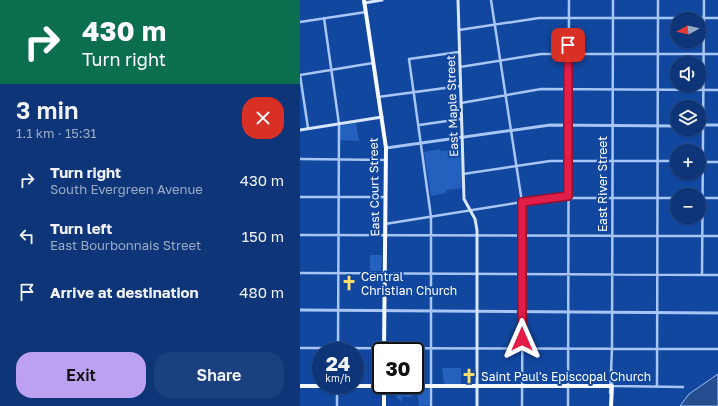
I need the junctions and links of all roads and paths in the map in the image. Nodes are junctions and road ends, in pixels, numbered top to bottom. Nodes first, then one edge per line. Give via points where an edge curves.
1 (382, 0) edge
2 (458, 0) edge
3 (491, 0) edge
4 (569, 0) edge
5 (613, 0) edge
6 (658, 0) edge
7 (704, 0) edge
8 (364, 1) edge
9 (366, 12) junction
10 (703, 12) edge
11 (568, 17) junction
12 (324, 18) junction
13 (612, 18) junction
14 (658, 18) junction
15 (670, 18) edge
16 (706, 18) edge
17 (718, 18) edge
18 (300, 22) edge
19 (494, 25) junction
20 (459, 30) junction
21 (704, 48) edge
22 (459, 52) junction
23 (568, 54) junction
24 (612, 54) junction
25 (658, 54) junction
26 (704, 54) junction
27 (718, 54) edge
28 (500, 60) junction
29 (373, 63) junction
30 (460, 67) junction
31 (332, 70) junction
32 (300, 75) edge
33 (460, 86) junction
34 (568, 89) junction
35 (658, 89) junction
36 (670, 89) edge
37 (612, 90) junction
38 (706, 90) edge
39 (718, 90) edge
40 (414, 92) junction
41 (506, 95) junction
42 (378, 97) junction
43 (460, 103) junction
44 (382, 117) junction
45 (461, 119) junction
46 (339, 124) junction
47 (419, 125) junction
48 (568, 125) junction
49 (612, 125) junction
50 (706, 125) edge
51 (657, 126) junction
52 (670, 126) edge
53 (718, 126) edge
54 (308, 128) junction
55 (300, 130) edge
56 (511, 130) junction
57 (462, 137) junction
58 (421, 143) junction
59 (386, 148) junction
60 (300, 159) edge
61 (338, 160) junction
62 (386, 160) junction
63 (568, 161) junction
64 (612, 161) junction
65 (657, 161) junction
66 (670, 161) edge
67 (706, 162) edge
68 (718, 162) edge
69 (517, 166) junction
70 (463, 174) junction
71 (568, 196) junction
72 (300, 197) edge
73 (338, 197) junction
74 (386, 197) junction
75 (612, 198) junction
76 (657, 198) junction
77 (670, 198) edge
78 (706, 198) edge
79 (718, 198) edge
80 (522, 202) junction
81 (469, 211) junction
82 (431, 216) junction
83 (385, 224) junction
84 (703, 224) edge
85 (300, 235) edge
86 (338, 235) junction
87 (385, 235) junction
88 (477, 235) junction
89 (432, 236) junction
90 (523, 236) junction
91 (568, 236) junction
92 (612, 236) junction
93 (657, 236) junction
94 (703, 236) junction
95 (718, 236) edge
96 (338, 272) junction
97 (300, 273) edge
98 (385, 273) junction
99 (432, 273) junction
100 (477, 273) junction
101 (523, 273) junction
102 (568, 273) junction
103 (612, 273) junction
104 (657, 274) junction
105 (702, 275) junction
106 (718, 275) edge
107 (300, 310) edge
108 (338, 310) junction
109 (384, 310) junction
110 (432, 310) junction
111 (477, 311) junction
112 (522, 311) junction
113 (568, 311) junction
114 (612, 311) junction
115 (657, 313) junction
116 (718, 313) edge
117 (338, 342) edge
118 (384, 342) edge
119 (300, 348) edge
120 (424, 348) edge
121 (431, 348) junction
122 (477, 348) junction
123 (522, 348) junction
124 (568, 348) junction
125 (312, 349) edge
126 (612, 349) junction
127 (657, 349) junction
128 (718, 349) edge
129 (300, 386) edge
130 (312, 386) edge
131 (424, 386) edge
132 (431, 386) junction
133 (477, 386) junction
134 (522, 386) junction
135 (568, 386) junction
136 (611, 386) junction
137 (657, 386) junction
138 (683, 387) dead end
139 (338, 394) edge
140 (384, 394) edge
141 (337, 406) edge
142 (384, 406) edge
143 (431, 406) edge
144 (477, 406) edge
145 (522, 406) edge
146 (568, 406) edge
147 (611, 406) edge

1 - 8 main road
2 - 20 main road, East Maple Street
3 - 19 street
4 - 11 street
5 - 13 street, East River Street
6 - 14 street
7 - 10 street
8 - 9 main road, East Court Street
9 - 12 street
9 - 29 main road, East Court Street
11 - 13 street
11 - 19 street via 539,18
11 - 23 street
12 - 18 street
12 - 31 street
13 - 14 street
13 - 24 street, East River Street
14 - 15 street
14 - 25 street
16 - 17 street
19 - 20 street
19 - 28 street
20 - 22 main road, East Maple Street
21 - 26 street
22 - 30 main road, East Maple Street
22 - 40 street via 409,59
23 - 24 street
23 - 28 street via 541,54
23 - 34 street
24 - 25 street
24 - 37 street, East River Street
25 - 26 street
25 - 35 street
26 - 27 street
28 - 30 street
28 - 41 street
29 - 31 street
29 - 42 main road, East Court Street
30 - 33 main road, East Maple Street
31 - 32 street
31 - 46 street
32 - 54 street
33 - 40 street
33 - 43 main road, East Maple Street
34 - 37 street
34 - 41 street via 541,89
34 - 48 street
35 - 36 street
35 - 37 street
35 - 51 street
37 - 49 street, East River Street
38 - 39 street
40 - 42 street
40 - 47 street
41 - 43 street
41 - 56 street
42 - 44 main road, East Court Street
43 - 45 main road, East Maple Street
44 - 46 main road
44 - 59 main road, East Court Street
45 - 47 street
45 - 57 main road, East Maple Street
46 - 54 main road
46 - 61 street
47 - 58 street
48 - 49 street
48 - 56 street
48 - 63 street
49 - 51 street
49 - 64 street, East River Street
50 - 53 street
51 - 52 street
51 - 65 street
54 - 55 main road
56 - 57 street
56 - 69 street
57 - 58 street
57 - 70 main road, East Maple Street
58 - 59 street
58 - 82 street
59 - 62 main road, East Court Street
60 - 61 street
61 - 62 street
61 - 73 street
62 - 74 main road, East Court Street
63 - 64 street
63 - 69 street
63 - 71 street
64 - 65 street
64 - 75 street, East River Street
65 - 66 street
65 - 76 street
67 - 68 street
69 - 70 street
69 - 80 street
70 - 81 main road, East Maple Street via 464,199
71 - 75 street
71 - 80 street
71 - 91 street
72 - 73 street
73 - 74 street
73 - 86 street
74 - 83 main road, East Court Street
75 - 76 street
75 - 92 street, East River Street
76 - 77 street
76 - 93 street
78 - 79 street
80 - 81 street
80 - 90 street
81 - 82 street
81 - 88 main road, East Maple Street via 476,222
82 - 83 street
82 - 89 street
83 - 87 main road, East Court Street
84 - 94 street
85 - 86 street
86 - 87 street
86 - 96 street
87 - 89 street
87 - 98 main road, East Court Street
88 - 89 street
88 - 90 street
88 - 100 main road, East Maple Street
89 - 99 street
90 - 91 street
90 - 101 street
91 - 92 street
91 - 102 street
92 - 93 street
92 - 103 street, East River Street
93 - 94 street
93 - 104 street
94 - 95 street
94 - 105 street
96 - 97 street
96 - 98 street
96 - 108 street
98 - 99 street
98 - 109 main road, East Court Street
99 - 100 street
99 - 110 street
100 - 101 street
100 - 111 main road, East Maple Street
101 - 102 street
101 - 112 street
102 - 103 street
102 - 113 street
103 - 104 street
103 - 114 street, East River Street
104 - 105 street
104 - 115 street
105 - 106 street
107 - 108 street
108 - 109 street
108 - 117 street
109 - 110 street
109 - 118 main road, East Court Street
110 - 111 street
110 - 121 street
111 - 112 street
111 - 122 main road, East Maple Street
112 - 113 street
112 - 123 street
113 - 114 street
113 - 124 street
114 - 115 street
114 - 126 street, East River Street
115 - 116 street
115 - 127 street
119 - 125 street
120 - 121 street
121 - 122 street
121 - 132 street
122 - 123 street
122 - 133 main road, East Maple Street
123 - 124 street
123 - 134 street
124 - 126 street
124 - 135 street
126 - 127 street
126 - 136 street, East River Street
127 - 128 street
127 - 137 street
129 - 130 main road
131 - 132 main road
132 - 133 main road
132 - 143 street
133 - 134 main road
133 - 144 main road, East Maple Street
134 - 135 main road
134 - 145 street
135 - 136 main road
135 - 146 street
136 - 137 street
136 - 147 main road, East River Street
137 - 138 street
139 - 141 street
140 - 142 main road

